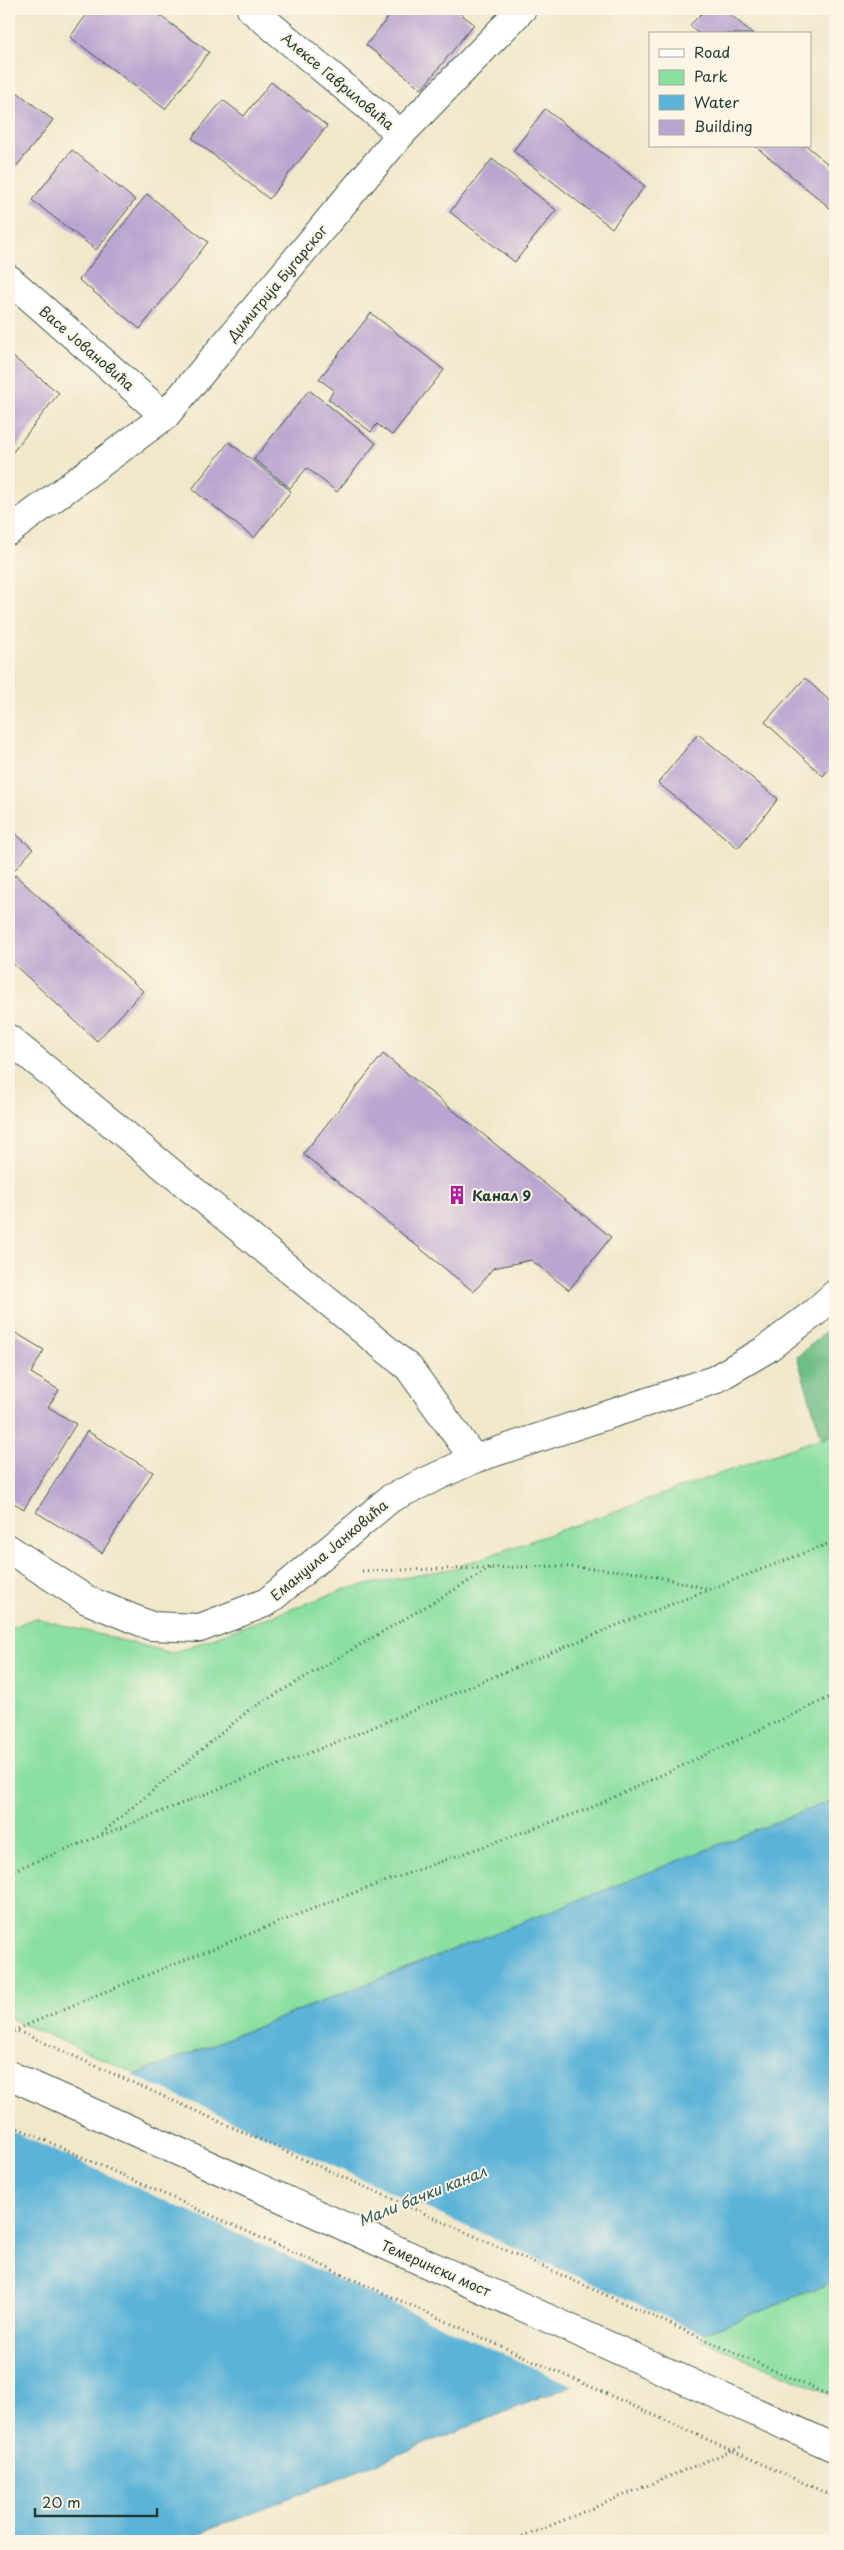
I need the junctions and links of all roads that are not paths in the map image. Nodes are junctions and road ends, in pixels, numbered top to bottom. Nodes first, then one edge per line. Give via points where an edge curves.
1 (251, 9) edge
2 (522, 9) edge
3 (401, 134) junction
4 (9, 279) edge
5 (165, 416) junction
6 (9, 531) edge
7 (9, 1039) edge
8 (835, 1294) edge
9 (474, 1458) junction
10 (9, 1549) edge
11 (9, 2075) edge
12 (835, 2448) edge

1 - 3 street, Алексе Гавриловића
2 - 3 street, Димитрија Бугарског
3 - 5 street, Димитрија Бугарског
4 - 5 street, Васе Јовановића
5 - 6 street, Димитрија Бугарског
7 - 9 street via 410,1368
8 - 9 street, Емануила Јанковића via 765,1350 714,1380
9 - 10 street, Емануила Јанковића via 391,1498 267,1602 200,1628 151,1626 87,1600
11 - 12 street, Темерински мост, bridge

